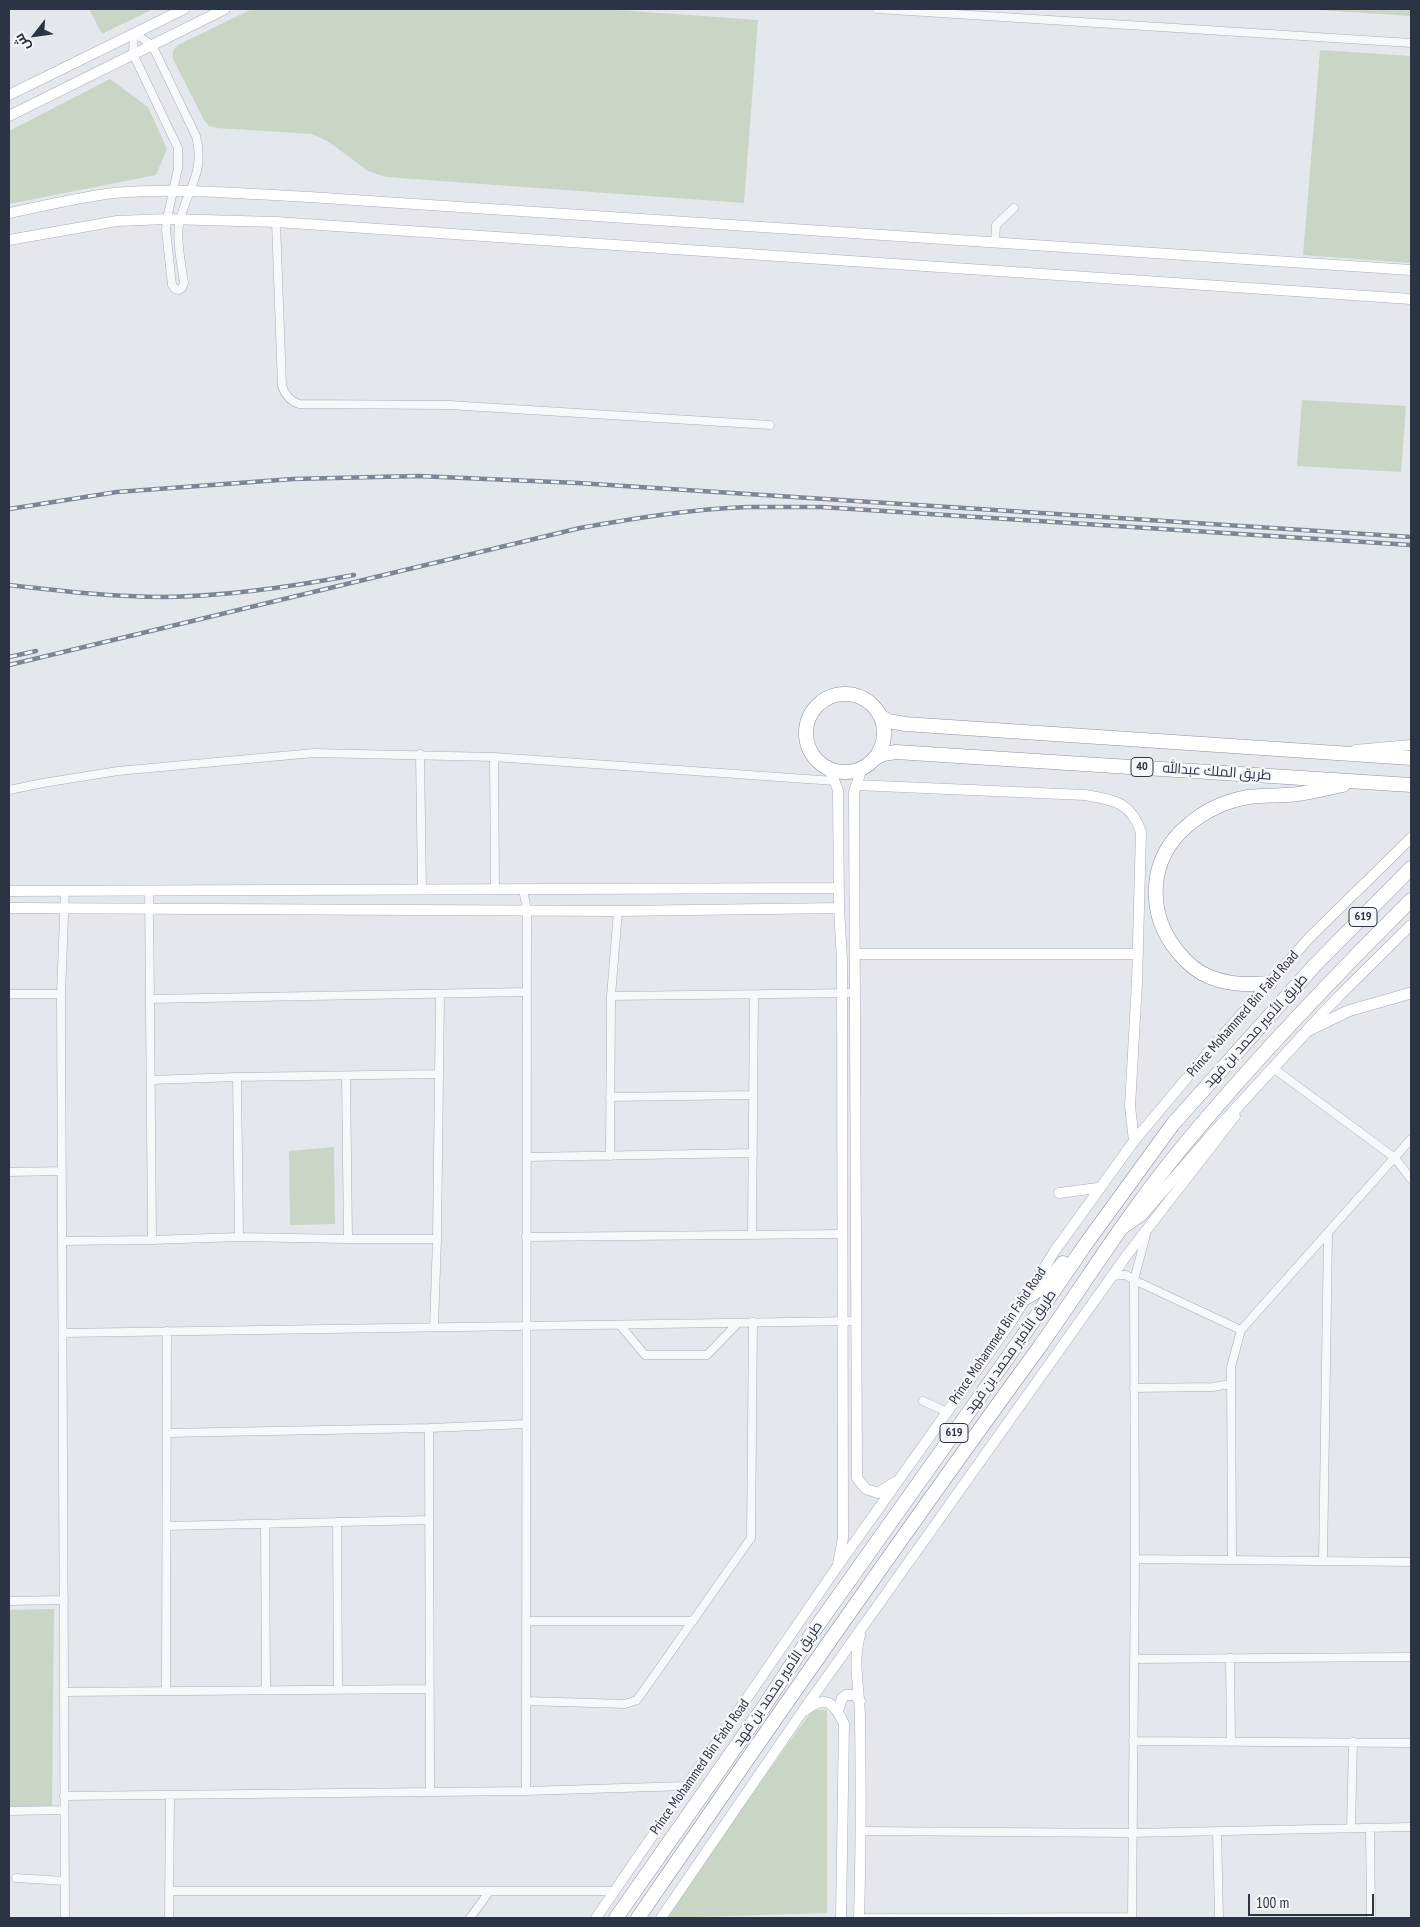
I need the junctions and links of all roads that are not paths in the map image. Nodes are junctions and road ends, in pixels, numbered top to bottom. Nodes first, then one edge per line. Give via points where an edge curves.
1 (184, 9) edge
2 (225, 9) edge
3 (877, 9) edge
4 (134, 33) junction
5 (1411, 43) edge
6 (152, 45) junction
7 (133, 54) junction
8 (9, 95) edge
9 (9, 116) edge
10 (173, 191) junction
11 (191, 191) junction
12 (1014, 208) dead end
13 (9, 214) edge
14 (167, 219) junction
15 (181, 219) junction
16 (276, 222) junction
17 (9, 240) edge
18 (995, 242) junction
19 (1411, 270) edge
20 (1411, 299) edge
21 (770, 426) dead end
22 (880, 716) junction
23 (1411, 745) edge
24 (1336, 753) junction
25 (420, 754) junction
26 (494, 757) junction
27 (1411, 758) edge
28 (874, 759) junction
29 (826, 767) junction
30 (862, 768) junction
31 (835, 781) junction
32 (1358, 782) junction
33 (856, 785) junction
34 (1411, 785) edge
35 (9, 790) edge
36 (1411, 838) edge
37 (1411, 868) edge
38 (838, 888) junction
39 (422, 889) junction
40 (495, 889) junction
41 (523, 889) junction
42 (150, 890) junction
43 (9, 891) edge
44 (65, 891) junction
45 (1411, 900) edge
46 (9, 908) edge
47 (64, 908) junction
48 (149, 908) junction
49 (839, 908) junction
50 (527, 911) junction
51 (618, 911) junction
52 (1411, 925) edge
53 (856, 954) junction
54 (1138, 954) junction
55 (1270, 983) junction
56 (527, 992) junction
57 (842, 993) junction
58 (856, 993) junction
59 (1411, 993) edge
60 (9, 994) edge
61 (61, 994) junction
62 (440, 994) junction
63 (611, 996) junction
64 (754, 996) junction
65 (150, 999) junction
66 (1307, 1031) junction
67 (1273, 1068) junction
68 (439, 1074) junction
69 (346, 1076) junction
70 (237, 1077) junction
71 (151, 1080) junction
72 (753, 1095) junction
73 (610, 1097) junction
74 (1411, 1139) edge
75 (1134, 1140) junction
76 (752, 1153) junction
77 (610, 1156) junction
78 (527, 1157) junction
79 (1395, 1158) junction
80 (62, 1171) junction
81 (9, 1172) edge
82 (1411, 1179) edge
83 (1098, 1188) junction
84 (1059, 1193) dead end
85 (1148, 1227) junction
86 (1120, 1230) junction
87 (1328, 1233) junction
88 (842, 1234) junction
89 (752, 1235) junction
90 (239, 1237) junction
91 (526, 1238) junction
92 (348, 1239) junction
93 (437, 1239) junction
94 (152, 1240) junction
95 (62, 1241) junction
96 (1085, 1245) junction
97 (1112, 1276) junction
98 (1134, 1280) junction
99 (1026, 1298) junction
100 (842, 1321) junction
101 (855, 1321) junction
102 (738, 1322) junction
103 (753, 1322) junction
104 (620, 1325) junction
105 (526, 1326) junction
106 (434, 1328) junction
107 (1241, 1330) junction
108 (167, 1331) junction
109 (63, 1333) junction
110 (1232, 1384) junction
111 (1134, 1388) junction
112 (923, 1401) dead end
113 (947, 1412) junction
114 (526, 1424) junction
115 (429, 1428) junction
116 (167, 1433) junction
117 (900, 1479) junction
118 (429, 1520) junction
119 (337, 1522) junction
120 (265, 1524) junction
121 (167, 1526) junction
122 (1135, 1559) junction
123 (1232, 1560) junction
124 (1323, 1561) junction
125 (1411, 1562) edge
126 (838, 1567) junction
127 (64, 1600) junction
128 (9, 1601) edge
129 (526, 1621) junction
130 (693, 1621) junction
131 (862, 1627) junction
132 (1411, 1656) edge
133 (1230, 1658) junction
134 (1134, 1659) junction
135 (338, 1689) junction
136 (430, 1689) junction
137 (166, 1690) junction
138 (266, 1690) junction
139 (64, 1692) junction
140 (526, 1701) junction
141 (860, 1701) junction
142 (838, 1711) junction
143 (800, 1715) junction
144 (1133, 1741) junction
145 (1231, 1742) junction
146 (1353, 1742) junction
147 (1411, 1743) edge
148 (686, 1786) junction
149 (526, 1791) junction
150 (430, 1792) junction
151 (170, 1794) junction
152 (64, 1796) junction
153 (64, 1810) junction
154 (9, 1811) edge
155 (1411, 1827) edge
156 (1351, 1828) junction
157 (1370, 1828) junction
158 (861, 1831) junction
159 (1217, 1831) junction
160 (1132, 1833) junction
161 (16, 1878) dead end
162 (65, 1881) junction
163 (170, 1891) junction
164 (488, 1892) junction
165 (615, 1892) junction
166 (65, 1918) edge
167 (169, 1918) edge
168 (470, 1918) edge
169 (596, 1918) edge
170 (616, 1918) edge
171 (638, 1918) edge
172 (661, 1918) edge
173 (840, 1918) edge
174 (859, 1918) edge
175 (1048, 1918) edge
176 (1132, 1918) edge
177 (1219, 1918) edge
178 (1371, 1918) edge

1 - 4 street
2 - 6 street
3 - 5 street
4 - 6 street
4 - 7 street
4 - 8 street
6 - 7 street
6 - 11 street via 196,136 198,169
7 - 9 street
7 - 10 street via 178,148
10 - 11 street
10 - 13 street via 114,193
10 - 14 street
11 - 15 street
11 - 18 street
12 - 18 street via 996,225
14 - 15 street
14 - 15 street via 172,284 179,290 184,283 178,232
14 - 17 street via 117,221
15 - 16 street
16 - 20 street
16 - 21 street via 282,386 293,402 449,405
18 - 19 street
22 - 24 highway, طريق الملك عبدالله / 40 via 905,724
22 - 28 highway via 884,731 879,753
22 - 29 highway via 864,700 850,695 834,696 821,703 811,714 806,736 810,751
23 - 24 street
24 - 27 highway, طريق الملك عبدالله / 40
25 - 26 street
25 - 35 street via 314,753 118,771
25 - 39 street
26 - 31 street
26 - 40 street
28 - 30 highway
28 - 32 highway, طريق الملك عبدالله / 40 via 883,754 906,753
29 - 30 highway via 840,772
29 - 31 street
30 - 33 street
31 - 38 street via 838,790
32 - 34 highway, طريق الملك عبدالله / 40
32 - 55 highway via 1297,794 1248,798 1213,808 1186,826 1159,867 1154,892 1159,921 1168,940 1187,964 1209,977 1237,984
33 - 53 street
33 - 54 street via 1114,800 1132,813 1141,832
36 - 55 street, Prince Mohammed Bin Fahd Road via 1310,937
37 - 96 highway, طريق الأمير محمد بن فهد / 619 via 1314,966 1174,1124
38 - 41 street
38 - 49 street
39 - 40 street
39 - 42 street
40 - 41 street
41 - 50 street
42 - 44 street
42 - 48 street
43 - 44 street
44 - 47 street
45 - 86 highway, طريق الأمير محمد بن فهد / 619 via 1250,1068 1178,1152
46 - 47 street
47 - 48 street
47 - 61 street
48 - 50 street
48 - 65 street
49 - 51 street
49 - 57 street
50 - 51 street
50 - 56 street
51 - 63 street
52 - 66 street
53 - 54 street
53 - 58 street
54 - 75 street via 1130,1106
55 - 75 street, Prince Mohammed Bin Fahd Road
56 - 62 street
56 - 78 street
57 - 58 street
57 - 64 street
57 - 88 street
58 - 101 street
59 - 66 main road via 1348,1011
60 - 61 street
61 - 80 street
62 - 65 street
62 - 68 street
63 - 64 street
63 - 73 street
64 - 72 street
65 - 71 street
66 - 67 main road
67 - 79 street
67 - 85 street
67 - 86 main road via 1142,1215
68 - 69 street
68 - 93 street
69 - 70 street
69 - 92 street
70 - 71 street
70 - 90 street
71 - 94 street
72 - 73 street
72 - 76 street
73 - 77 street
74 - 79 street
75 - 83 street, Prince Mohammed Bin Fahd Road
76 - 77 street
76 - 89 street
77 - 78 street
78 - 91 street
79 - 82 street
79 - 87 street
80 - 81 street
80 - 95 street
83 - 84 street
83 - 99 street, Prince Mohammed Bin Fahd Road
85 - 97 street
85 - 98 street
86 - 171 highway, طريق الأمير محمد بن فهد / 619
87 - 107 street
87 - 124 street
88 - 89 street
88 - 100 street
89 - 91 street
90 - 92 street
90 - 94 street
91 - 105 street
92 - 93 street
93 - 106 street
94 - 95 street
95 - 109 street
96 - 99 highway via 1066,1259 1042,1288
96 - 170 highway, طريق الأمير محمد بن فهد / 619
97 - 98 street via 1126,1275
97 - 131 street
98 - 107 street
98 - 111 street
99 - 113 street, Prince Mohammed Bin Fahd Road
100 - 101 street
100 - 103 street
100 - 126 street via 842,1538
101 - 117 street via 857,1478 866,1489 878,1493
102 - 103 street
102 - 104 street
102 - 104 street via 706,1355 645,1355
103 - 130 street via 751,1538
104 - 105 street
105 - 106 street
105 - 114 street
106 - 108 street
107 - 110 street via 1231,1367
108 - 109 street
108 - 116 street
109 - 127 street
110 - 111 street
110 - 123 street
111 - 122 street
112 - 113 street
113 - 117 street, Prince Mohammed Bin Fahd Road
114 - 115 street
114 - 129 street
115 - 116 street
115 - 118 street
116 - 121 street
117 - 126 street, Prince Mohammed Bin Fahd Road
118 - 119 street
118 - 136 street
119 - 120 street
119 - 135 street
120 - 121 street
120 - 138 street
121 - 137 street
122 - 123 street
122 - 134 street
123 - 124 street
124 - 125 street
126 - 148 street, Prince Mohammed Bin Fahd Road
127 - 128 street
127 - 139 street
129 - 130 street
129 - 140 street
130 - 140 street via 636,1700 625,1704
131 - 141 street via 856,1660
131 - 143 street
132 - 133 street
133 - 134 street
133 - 145 street
134 - 144 street
135 - 136 street
135 - 138 street
136 - 150 street
137 - 138 street
137 - 139 street
139 - 152 street
140 - 149 street
141 - 142 street via 855,1695 846,1695
141 - 158 street
142 - 143 street via 822,1701
142 - 173 street via 844,1724
143 - 172 street
144 - 145 street
144 - 160 street
145 - 146 street
146 - 147 street
146 - 156 street
148 - 149 street
148 - 165 street, Prince Mohammed Bin Fahd Road
149 - 150 street
150 - 151 street
151 - 152 street
151 - 163 street
152 - 153 street
153 - 154 street
153 - 162 street
155 - 157 street
156 - 157 street
156 - 159 street
157 - 178 street
158 - 160 street
158 - 174 street
159 - 160 street
159 - 177 street
160 - 176 street
161 - 162 street
162 - 166 street
163 - 164 street
163 - 167 street
164 - 165 street
164 - 168 street
165 - 169 street, Prince Mohammed Bin Fahd Road
174 - 175 street
175 - 176 street

